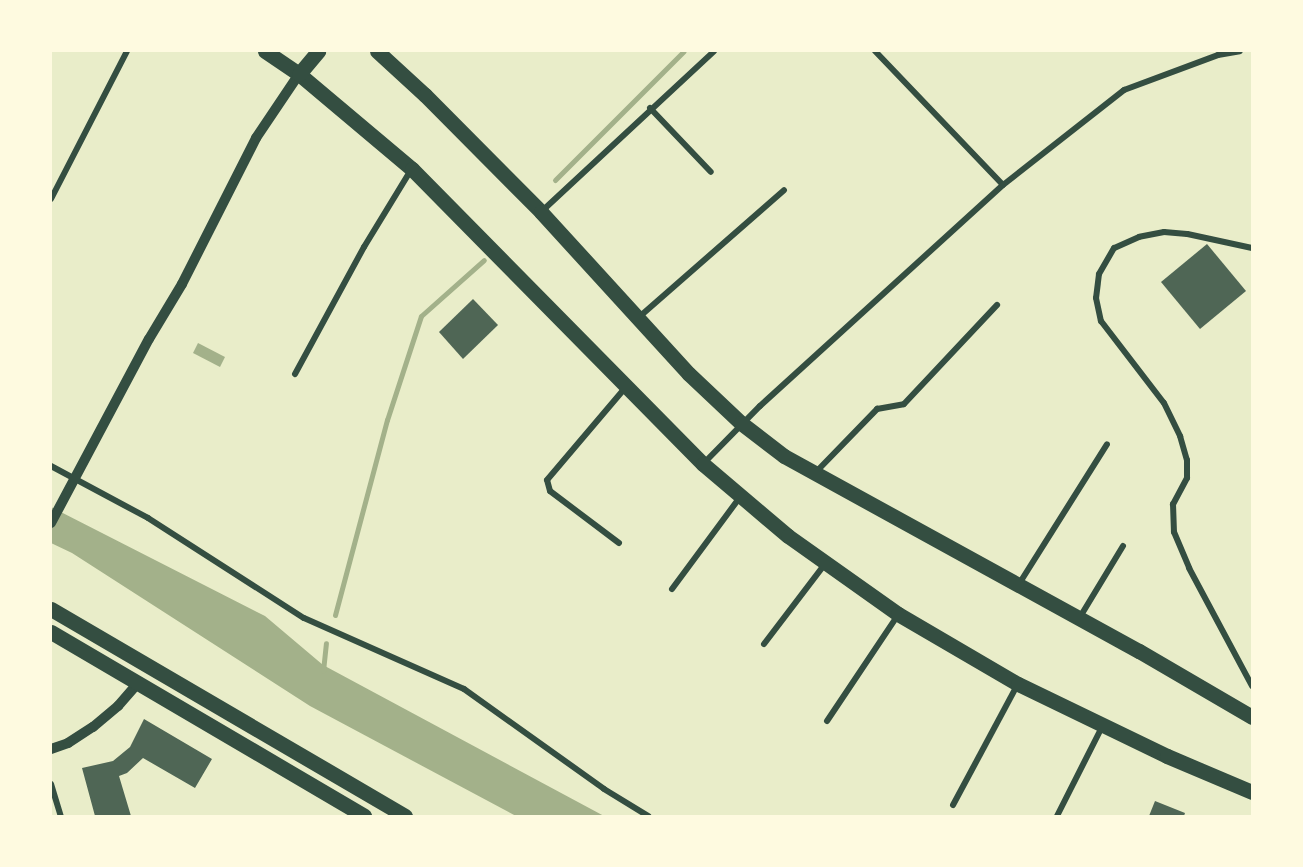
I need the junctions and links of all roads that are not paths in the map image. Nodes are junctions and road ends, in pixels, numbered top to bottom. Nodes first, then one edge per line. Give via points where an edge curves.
1 (127, 51) edge
2 (265, 51) edge
3 (318, 51) edge
4 (377, 51) edge
5 (714, 51) edge
6 (875, 51) edge
7 (1240, 51) edge
8 (299, 74) junction
9 (650, 108) junction
10 (412, 169) junction
11 (711, 172) dead end
12 (1003, 185) junction
13 (784, 190) dead end
14 (51, 199) edge
15 (541, 212) junction
16 (1252, 248) edge
17 (997, 305) dead end
18 (638, 318) junction
19 (295, 374) dead end
20 (626, 387) junction
21 (741, 423) junction
22 (1107, 444) dead end
23 (703, 464) junction
24 (51, 466) edge
25 (815, 472) junction
26 (740, 496) junction
27 (51, 523) edge
28 (619, 543) dead end
29 (1123, 546) dead end
30 (826, 564) junction
31 (1019, 585) junction
32 (672, 589) dead end
33 (51, 609) edge
34 (898, 614) junction
35 (1080, 618) junction
36 (51, 632) edge
37 (764, 644) dead end
38 (147, 666) junction
39 (138, 683) junction
40 (1018, 684) junction
41 (1252, 686) edge
42 (1252, 717) edge
43 (827, 721) dead end
44 (1102, 726) junction
45 (51, 749) edge
46 (51, 784) edge
47 (1252, 792) edge
48 (953, 805) dead end
49 (61, 816) edge
50 (364, 816) edge
51 (405, 816) edge
52 (648, 816) edge
53 (1057, 816) edge

1 - 14 street
2 - 8 main road
3 - 8 main road
4 - 15 main road
5 - 9 street
6 - 12 street
7 - 12 street via 1218,55 1124,90
8 - 10 main road
8 - 27 street via 256,138 183,284 149,339
9 - 11 street
9 - 15 street
10 - 19 street
10 - 20 main road
12 - 21 street
13 - 18 street
15 - 18 main road
16 - 41 street via 1187,234 1164,232 1139,237 1114,248 1099,274 1096,297 1101,321 1164,403 1180,436 1187,460 1186,478 1173,504 1174,532
17 - 25 street via 904,404 877,409
18 - 21 main road
20 - 23 main road
20 - 28 street via 547,480 550,491
21 - 23 street
21 - 25 main road via 784,456
22 - 31 street
23 - 26 main road
24 - 52 street via 148,518 304,618 464,689
25 - 31 main road
26 - 30 main road
26 - 32 street
29 - 35 street
30 - 34 main road
30 - 37 street
31 - 35 main road
33 - 38 main road
34 - 40 main road
34 - 43 street
35 - 42 main road
36 - 39 main road
38 - 39 main road
38 - 51 main road
39 - 45 street via 93,727
39 - 50 main road
40 - 44 main road
40 - 48 street
44 - 47 main road
44 - 53 street
46 - 49 street

